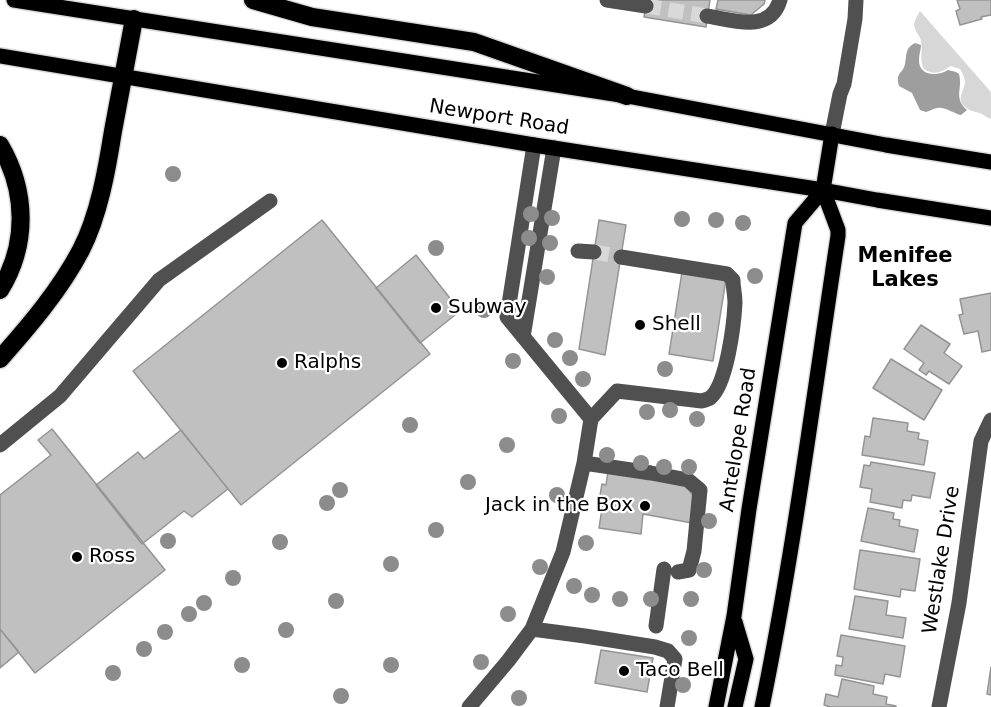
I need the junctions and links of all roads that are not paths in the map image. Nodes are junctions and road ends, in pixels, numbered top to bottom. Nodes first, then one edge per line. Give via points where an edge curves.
1 (14, 0) edge
2 (253, 0) edge
3 (607, 0) edge
4 (780, 0) edge
5 (856, 0) edge
6 (646, 6) dead end
7 (707, 16) tunnel mouth
8 (134, 19) junction
9 (0, 56) edge
10 (123, 76) junction
11 (627, 96) junction
12 (832, 134) junction
13 (0, 145) edge
14 (534, 145) junction
15 (554, 148) junction
16 (991, 162) edge
17 (823, 190) junction
18 (270, 201) dead end
19 (991, 218) edge
20 (621, 257) tunnel mouth
21 (0, 290) edge
22 (523, 337) junction
23 (0, 359) edge
24 (591, 419) junction
25 (991, 420) edge
26 (0, 445) edge
27 (585, 463) junction
28 (734, 616) junction
29 (656, 626) dead end
30 (532, 629) junction
31 (469, 707) edge
32 (667, 707) edge
33 (716, 707) edge
34 (735, 707) edge
35 (762, 707) edge
36 (939, 707) edge

1 - 8 main road
2 - 11 highway via 312,17 474,42
3 - 6 street
4 - 7 street via 767,19 753,24
5 - 12 street
8 - 10 highway
8 - 11 main road
9 - 10 main road, Newport Road
10 - 14 main road, Newport Road
10 - 23 highway via 105,178 82,248 50,300
11 - 12 main road
12 - 16 main road
12 - 17 main road
13 - 21 highway via 16,181 21,222 16,255
14 - 15 main road, Newport Road
14 - 22 street via 507,317
15 - 17 main road, Newport Road
15 - 22 street
17 - 19 main road, Newport Road
17 - 28 main road, Antelope Road via 795,223
17 - 35 main road via 838,230 790,555
18 - 26 street via 159,280 60,396
20 - 24 street via 727,274 733,280 735,304 727,357 719,386 711,398 689,400 617,390
22 - 24 street
24 - 27 street
25 - 36 street, Westlake Drive via 981,441 959,603
27 - 29 street via 688,480 700,490 694,551 688,570 671,570
27 - 30 street via 563,552
28 - 33 main road, Antelope Road
28 - 34 main road via 746,659
30 - 31 street
30 - 32 street via 668,651 675,659

